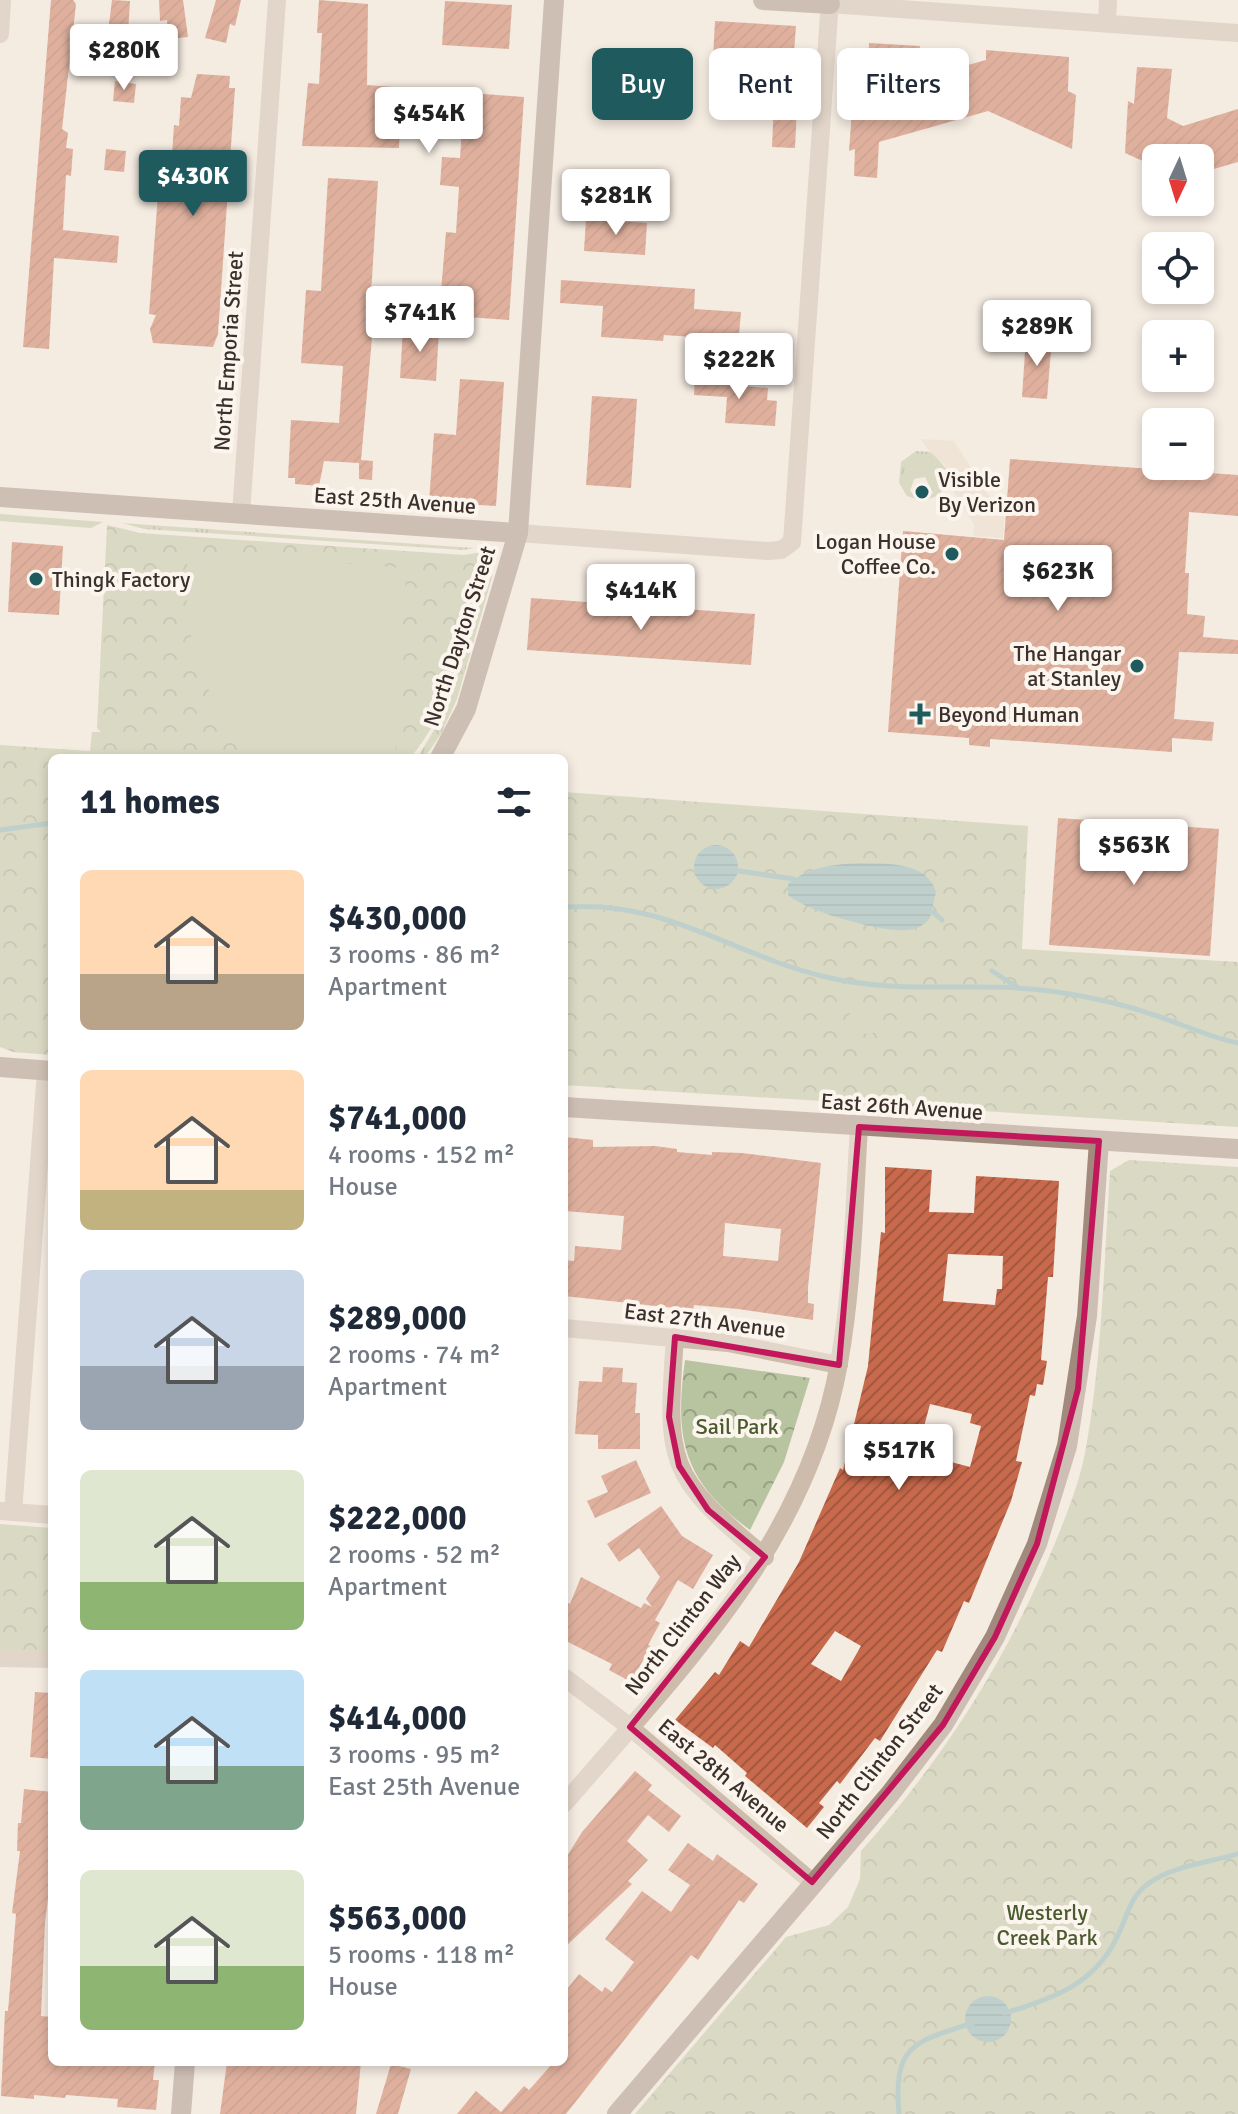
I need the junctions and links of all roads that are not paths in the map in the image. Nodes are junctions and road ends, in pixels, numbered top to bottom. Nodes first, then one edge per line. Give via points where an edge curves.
1 (2, 0) edge
2 (277, 0) edge
3 (554, 0) edge
4 (763, 0) edge
5 (1108, 0) edge
6 (830, 2) edge
7 (1107, 23) junction
8 (1238, 33) edge
9 (0, 34) edge
10 (0, 497) edge
11 (241, 514) junction
12 (518, 533) junction
13 (442, 754) edge
14 (0, 1067) edge
15 (48, 1071) edge
16 (48, 1081) edge
17 (568, 1107) edge
18 (859, 1127) junction
19 (1099, 1141) junction
20 (1238, 1149) edge
21 (568, 1328) edge
22 (675, 1337) junction
23 (839, 1365) junction
24 (6, 1512) edge
25 (48, 1515) edge
26 (765, 1557) junction
27 (0, 1658) edge
28 (48, 1659) edge
29 (568, 1680) edge
30 (630, 1727) junction
31 (568, 1799) edge
32 (812, 1882) junction
33 (185, 2066) edge
34 (181, 2114) edge
35 (617, 2114) edge

1 - 9 street
2 - 11 street, North Emporia Street
3 - 12 street, North Dayton Street
4 - 6 street
5 - 7 street
6 - 7 street
6 - 12 street, East 25th Avenue via 792,542 767,551
7 - 8 street
10 - 11 street, East 25th Avenue
11 - 12 street, East 25th Avenue
12 - 13 street, North Dayton Street via 466,709
14 - 15 street
16 - 24 street
17 - 18 street, East 26th Avenue
18 - 19 street, East 26th Avenue
18 - 23 street, North Clinton Way
19 - 20 street, East 26th Avenue
19 - 32 street, North Clinton Street via 1078,1389 1037,1544 995,1637 943,1725
21 - 22 street, East 27th Avenue
22 - 23 street, East 27th Avenue
22 - 26 street via 669,1417 679,1466 708,1510
23 - 26 street, North Clinton Way via 814,1453
24 - 25 street
26 - 30 street, North Clinton Way via 736,1602
27 - 28 street
29 - 30 street, East 28th Avenue
30 - 31 street, North Clinton Way
30 - 32 street, East 28th Avenue
32 - 35 street, North Clinton Street
33 - 34 street

